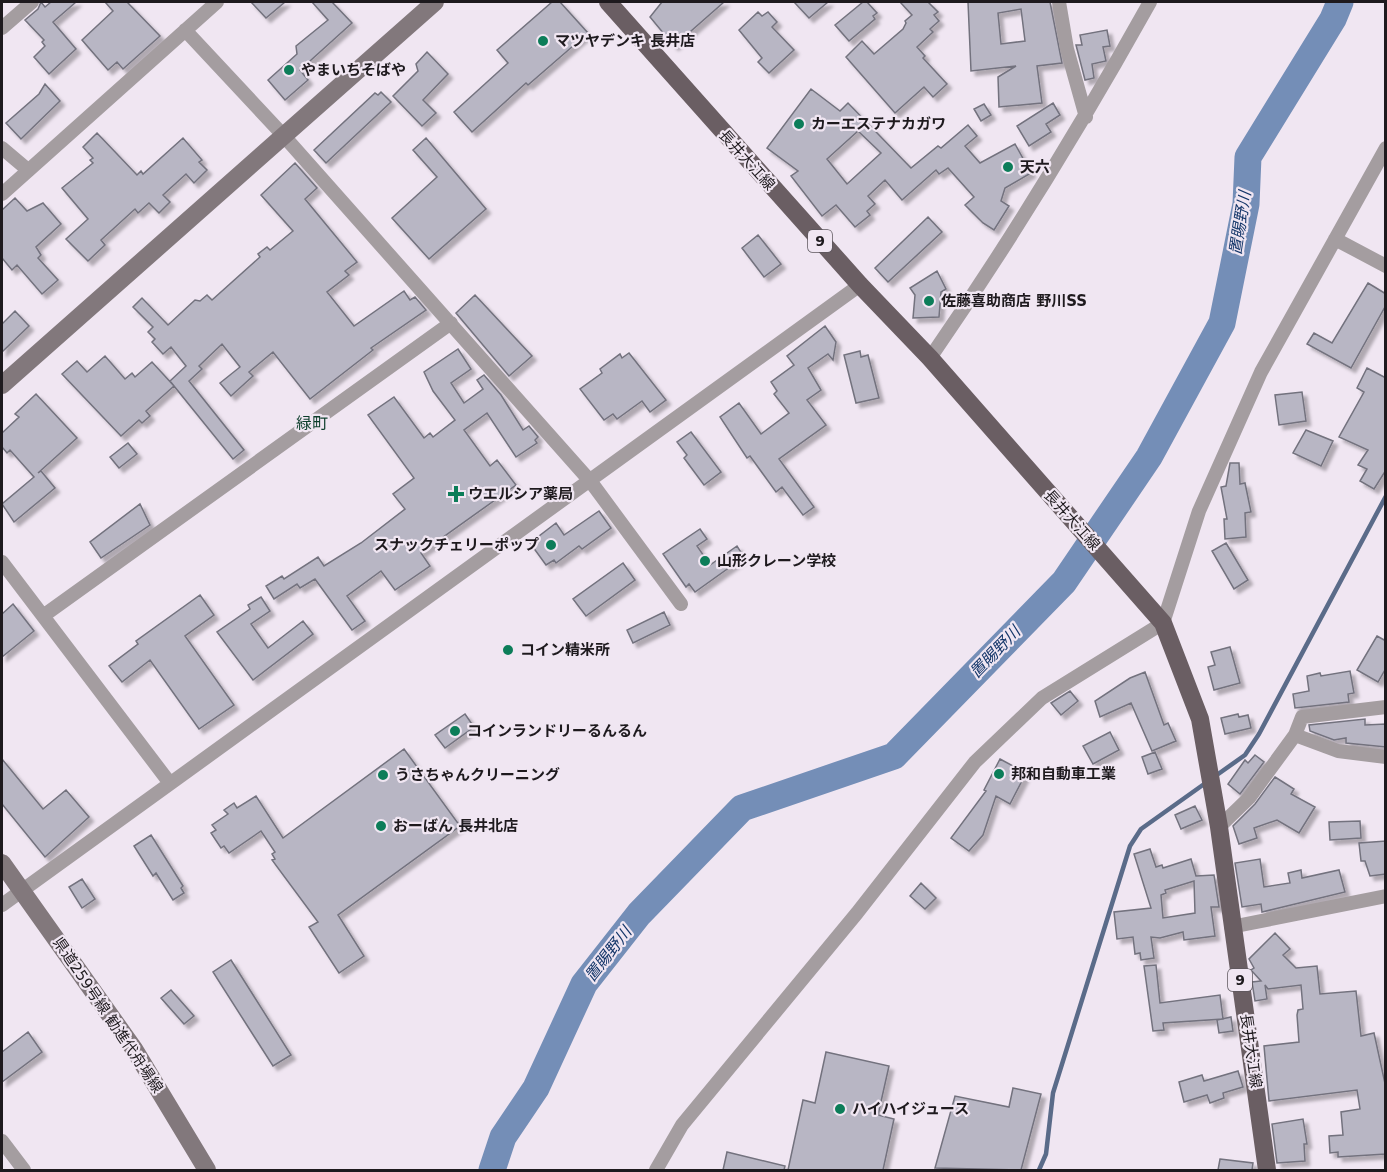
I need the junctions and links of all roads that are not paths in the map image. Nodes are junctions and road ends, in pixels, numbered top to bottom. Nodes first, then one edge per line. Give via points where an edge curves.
1 (32, 2) edge
2 (217, 2) edge
3 (435, 2) edge
4 (608, 2) edge
5 (1059, 2) edge
6 (1150, 2) edge
7 (2, 28) edge
8 (185, 30) junction
9 (1086, 117) junction
10 (283, 135) junction
11 (2, 148) edge
12 (1386, 148) edge
13 (28, 170) junction
14 (2, 194) edge
15 (1335, 239) junction
16 (1386, 266) edge
17 (860, 285) junction
18 (451, 323) junction
19 (930, 358) junction
20 (3, 381) edge
21 (591, 482) junction
22 (2, 562) edge
23 (681, 604) dead end
24 (43, 616) junction
25 (1163, 623) junction
26 (1386, 707) edge
27 (1295, 735) junction
28 (1386, 757) edge
29 (169, 782) junction
30 (1219, 826) junction
31 (2, 863) edge
32 (22, 890) junction
33 (1386, 896) edge
34 (2, 905) edge
35 (1231, 927) junction
36 (2, 1141) edge
37 (24, 1170) edge
38 (207, 1170) edge
39 (656, 1170) edge
40 (1267, 1170) edge

1 - 7 street
2 - 8 street
3 - 10 street
4 - 17 main road, 長井大江線 / 9
5 - 9 street
6 - 9 street
8 - 10 street
8 - 13 street
9 - 19 street via 1001,255
10 - 18 street
10 - 20 street
11 - 13 street
12 - 15 street
13 - 14 street
15 - 16 street
15 - 25 street via 1261,372 1199,510
17 - 19 main road, 長井大江線 / 9
17 - 21 street
18 - 21 street
18 - 24 street
19 - 25 main road, 長井大江線 / 9
21 - 23 street
21 - 29 street
22 - 24 street
24 - 29 street
25 - 30 main road, 長井大江線 / 9 via 1200,719
25 - 39 street via 1042,698 975,762 857,913 682,1125
26 - 27 street via 1302,717
27 - 28 street via 1338,751
27 - 30 street via 1249,798
29 - 32 street
30 - 35 main road, 長井大江線 / 9
31 - 32 street, 県道259号線 勧進代舟場線
32 - 34 street
32 - 38 street, 県道259号線 勧進代舟場線 via 134,1049
33 - 35 street
35 - 40 main road, 長井大江線 / 9
36 - 37 street

